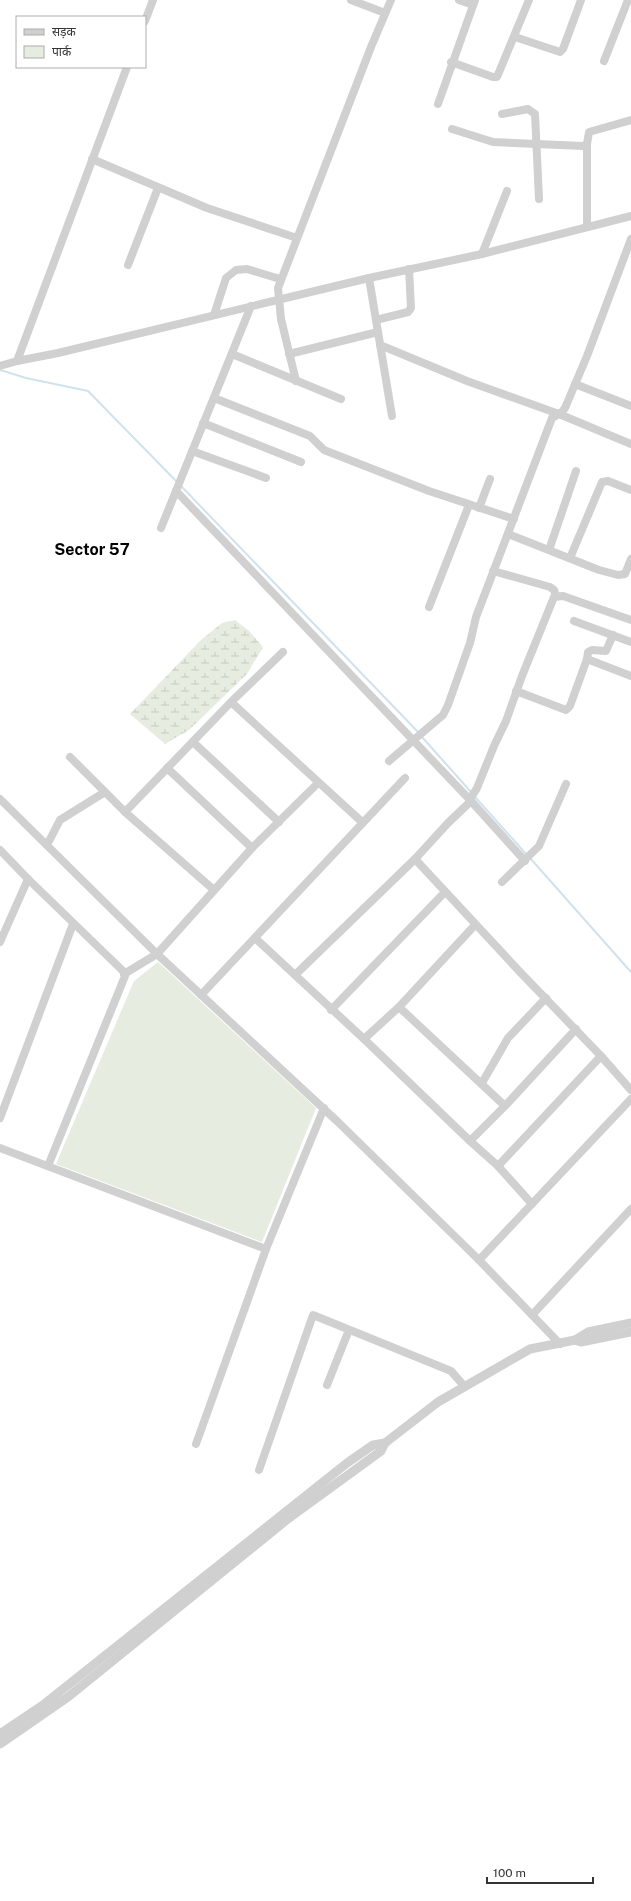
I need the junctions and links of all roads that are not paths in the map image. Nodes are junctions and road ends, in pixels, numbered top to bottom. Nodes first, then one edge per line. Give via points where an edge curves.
1 (153, 0) edge
2 (350, 0) edge
3 (391, 0) edge
4 (459, 0) edge
5 (529, 0) edge
6 (582, 0) edge
7 (628, 0) edge
8 (474, 2) edge
9 (384, 13) junction
10 (146, 18) edge
11 (514, 37) junction
12 (604, 61) dead end
13 (451, 62) junction
14 (127, 68) edge
15 (438, 104) dead end
16 (502, 114) dead end
17 (631, 120) edge
18 (452, 129) dead end
19 (537, 144) junction
20 (587, 144) junction
21 (92, 159) junction
22 (158, 188) junction
23 (507, 191) dead end
24 (539, 199) dead end
25 (631, 216) edge
26 (587, 227) junction
27 (297, 238) junction
28 (631, 239) edge
29 (482, 254) junction
30 (128, 265) dead end
31 (409, 269) junction
32 (369, 278) junction
33 (280, 279) junction
34 (278, 300) junction
35 (251, 306) junction
36 (214, 315) junction
37 (376, 320) junction
38 (378, 332) junction
39 (380, 345) junction
40 (232, 354) junction
41 (289, 354) junction
42 (17, 361) junction
43 (0, 366) edge
44 (296, 381) junction
45 (575, 384) junction
46 (214, 398) junction
47 (341, 399) dead end
48 (631, 406) edge
49 (559, 414) junction
50 (392, 416) dead end
51 (204, 423) junction
52 (631, 444) edge
53 (192, 451) junction
54 (301, 462) dead end
55 (576, 471) dead end
56 (266, 478) dead end
57 (490, 479) dead end
58 (179, 486) junction
59 (631, 490) edge
60 (470, 505) junction
61 (479, 508) junction
62 (514, 519) junction
63 (161, 528) dead end
64 (508, 534) junction
65 (549, 550) junction
66 (570, 558) junction
67 (631, 559) edge
68 (493, 571) junction
69 (556, 596) junction
70 (429, 607) dead end
71 (631, 620) edge
72 (574, 621) dead end
73 (613, 635) junction
74 (631, 642) edge
75 (283, 652) dead end
76 (587, 659) junction
77 (631, 676) edge
78 (516, 691) junction
79 (231, 702) junction
80 (415, 738) junction
81 (193, 742) junction
82 (70, 757) dead end
83 (389, 761) dead end
84 (167, 768) junction
85 (405, 778) dead end
86 (318, 783) junction
87 (566, 784) dead end
88 (105, 792) junction
89 (472, 797) junction
90 (0, 799) edge
91 (125, 812) junction
92 (278, 822) junction
93 (362, 822) junction
94 (47, 845) junction
95 (252, 848) junction
96 (0, 850) edge
97 (415, 859) junction
98 (526, 860) junction
99 (28, 879) junction
100 (502, 882) dead end
101 (214, 890) junction
102 (445, 892) junction
103 (73, 924) junction
104 (475, 925) junction
105 (255, 938) junction
106 (0, 942) edge
107 (157, 954) junction
108 (124, 974) junction
109 (295, 975) junction
110 (201, 995) junction
111 (546, 998) junction
112 (399, 1007) junction
113 (331, 1010) junction
114 (576, 1029) junction
115 (364, 1039) junction
116 (601, 1056) junction
117 (482, 1083) junction
118 (631, 1090) edge
119 (631, 1099) edge
120 (505, 1106) junction
121 (324, 1108) junction
122 (0, 1118) edge
123 (470, 1141) junction
124 (0, 1148) edge
125 (48, 1166) junction
126 (498, 1166) junction
127 (532, 1204) junction
128 (631, 1209) edge
129 (266, 1250) junction
130 (478, 1260) junction
131 (532, 1315) junction
132 (631, 1323) edge
133 (349, 1330) junction
134 (631, 1332) edge
135 (575, 1340) junction
136 (560, 1344) junction
137 (327, 1386) dead end
138 (465, 1387) junction
139 (385, 1443) junction
140 (196, 1444) dead end
141 (259, 1470) dead end
142 (0, 1734) edge
143 (0, 1744) edge

1 - 10 street
2 - 9 street
3 - 9 street
4 - 8 street
5 - 11 street
6 - 11 street via 560,52
7 - 12 street
8 - 13 street
9 - 27 street
11 - 13 street via 499,76 495,78
13 - 15 street
14 - 21 street
16 - 19 street via 528,109 533,112 536,118
17 - 20 street via 589,132
18 - 19 street via 493,142
19 - 20 street
19 - 24 street
20 - 26 street
21 - 22 street
21 - 42 street
22 - 27 street via 207,208
22 - 30 street
23 - 29 street
25 - 26 street
26 - 29 street
27 - 33 street
28 - 45 street
29 - 31 street
31 - 32 street
31 - 37 street via 412,304 410,310
32 - 34 street
32 - 37 street
33 - 34 street
33 - 36 street via 247,269 236,270 226,278
34 - 35 street
34 - 41 street
35 - 36 street
35 - 40 street
36 - 42 street
37 - 38 street
38 - 39 street
38 - 41 street
39 - 49 street via 494,392
39 - 50 street
40 - 44 street
40 - 46 street
41 - 44 street
42 - 43 street
44 - 47 street
45 - 48 street
45 - 49 street via 565,408
46 - 51 street
46 - 60 street via 310,436 324,450
49 - 52 street
49 - 62 street via 552,418
51 - 53 street
51 - 54 street
53 - 56 street
53 - 58 street
55 - 65 street
57 - 61 street
58 - 63 street
58 - 80 street
59 - 66 street via 608,481 602,482
60 - 61 street
60 - 70 street
61 - 62 street
62 - 64 street
64 - 65 street
64 - 68 street
65 - 66 street
66 - 67 street via 621,576 625,574
68 - 69 street via 550,587
68 - 80 street via 448,705 443,715
69 - 71 street via 567,597
69 - 78 street via 549,605
72 - 73 street
73 - 74 street
73 - 76 street via 606,651 590,651
75 - 79 street
76 - 77 street
76 - 78 street via 570,706 566,710
78 - 89 street via 506,722
79 - 81 street
79 - 86 street
80 - 83 street
80 - 89 street
81 - 84 street
81 - 92 street
82 - 88 street
84 - 91 street
84 - 95 street
85 - 93 street
86 - 92 street
86 - 93 street
87 - 98 street via 545,837
88 - 91 street
88 - 94 street via 60,820
89 - 97 street
89 - 98 street
90 - 94 street
91 - 101 street
92 - 95 street
93 - 105 street
94 - 107 street
95 - 101 street
96 - 99 street
97 - 102 street
97 - 109 street
98 - 100 street
99 - 103 street
99 - 106 street
101 - 107 street
102 - 104 street
102 - 113 street
103 - 108 street
103 - 122 street
104 - 111 street
104 - 112 street
105 - 109 street
105 - 110 street
107 - 108 street
107 - 110 street
108 - 125 street via 112,1012
109 - 113 street
110 - 121 street
111 - 114 street
111 - 117 street via 508,1038
112 - 115 street
112 - 117 street
113 - 115 street
114 - 116 street
114 - 120 street
115 - 123 street
116 - 118 street
116 - 126 street
117 - 120 street
119 - 127 street
120 - 123 street
121 - 129 street
121 - 130 street
123 - 126 street
124 - 125 street
125 - 129 street
126 - 127 street
127 - 130 street
128 - 131 street
129 - 140 street
130 - 131 street
131 - 136 street
132 - 135 street via 588,1332
133 - 137 street
133 - 138 street via 451,1371
133 - 141 street via 313,1315
134 - 135 street via 581,1342
135 - 136 street
136 - 138 street via 530,1349
138 - 139 street via 438,1402
139 - 142 street via 373,1445 347,1463 43,1705
139 - 143 street via 380,1451 296,1513 68,1697

